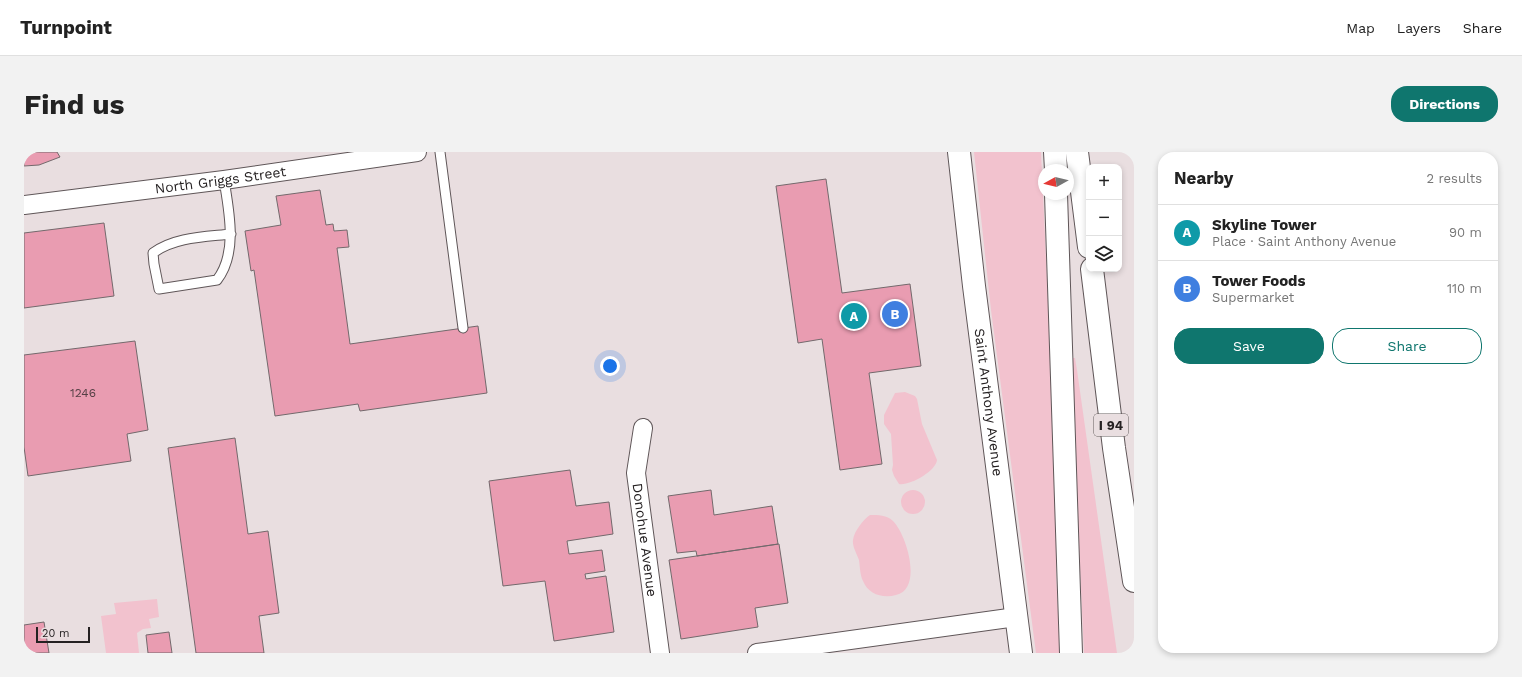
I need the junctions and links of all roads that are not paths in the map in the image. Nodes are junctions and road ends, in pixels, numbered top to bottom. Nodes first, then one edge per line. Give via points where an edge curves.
1 (417, 152) edge
2 (440, 152) edge
3 (959, 152) edge
4 (1055, 152) edge
5 (1077, 152) edge
6 (1056, 164) edge
7 (224, 180) junction
8 (1056, 200) edge
9 (24, 205) edge
10 (231, 234) junction
11 (1088, 236) edge
12 (1092, 272) edge
13 (463, 328) dead end
14 (643, 428) dead end
15 (1134, 581) edge
16 (1016, 617) junction
17 (660, 653) edge
18 (757, 653) edge
19 (1021, 653) edge
20 (1071, 653) edge

1 - 7 street, North Griggs Street
2 - 13 lane
3 - 16 main road, Saint Anthony Avenue
4 - 6 main road
5 - 11 main road
7 - 9 street, North Griggs Street
7 - 10 lane
8 - 20 main road
10 - 10 lane via 223,272 216,280 159,289 153,253 182,240
12 - 15 main road, I 94 via 1114,448
14 - 17 street, Donohue Avenue via 636,473
16 - 18 street
16 - 19 main road, Saint Anthony Avenue

